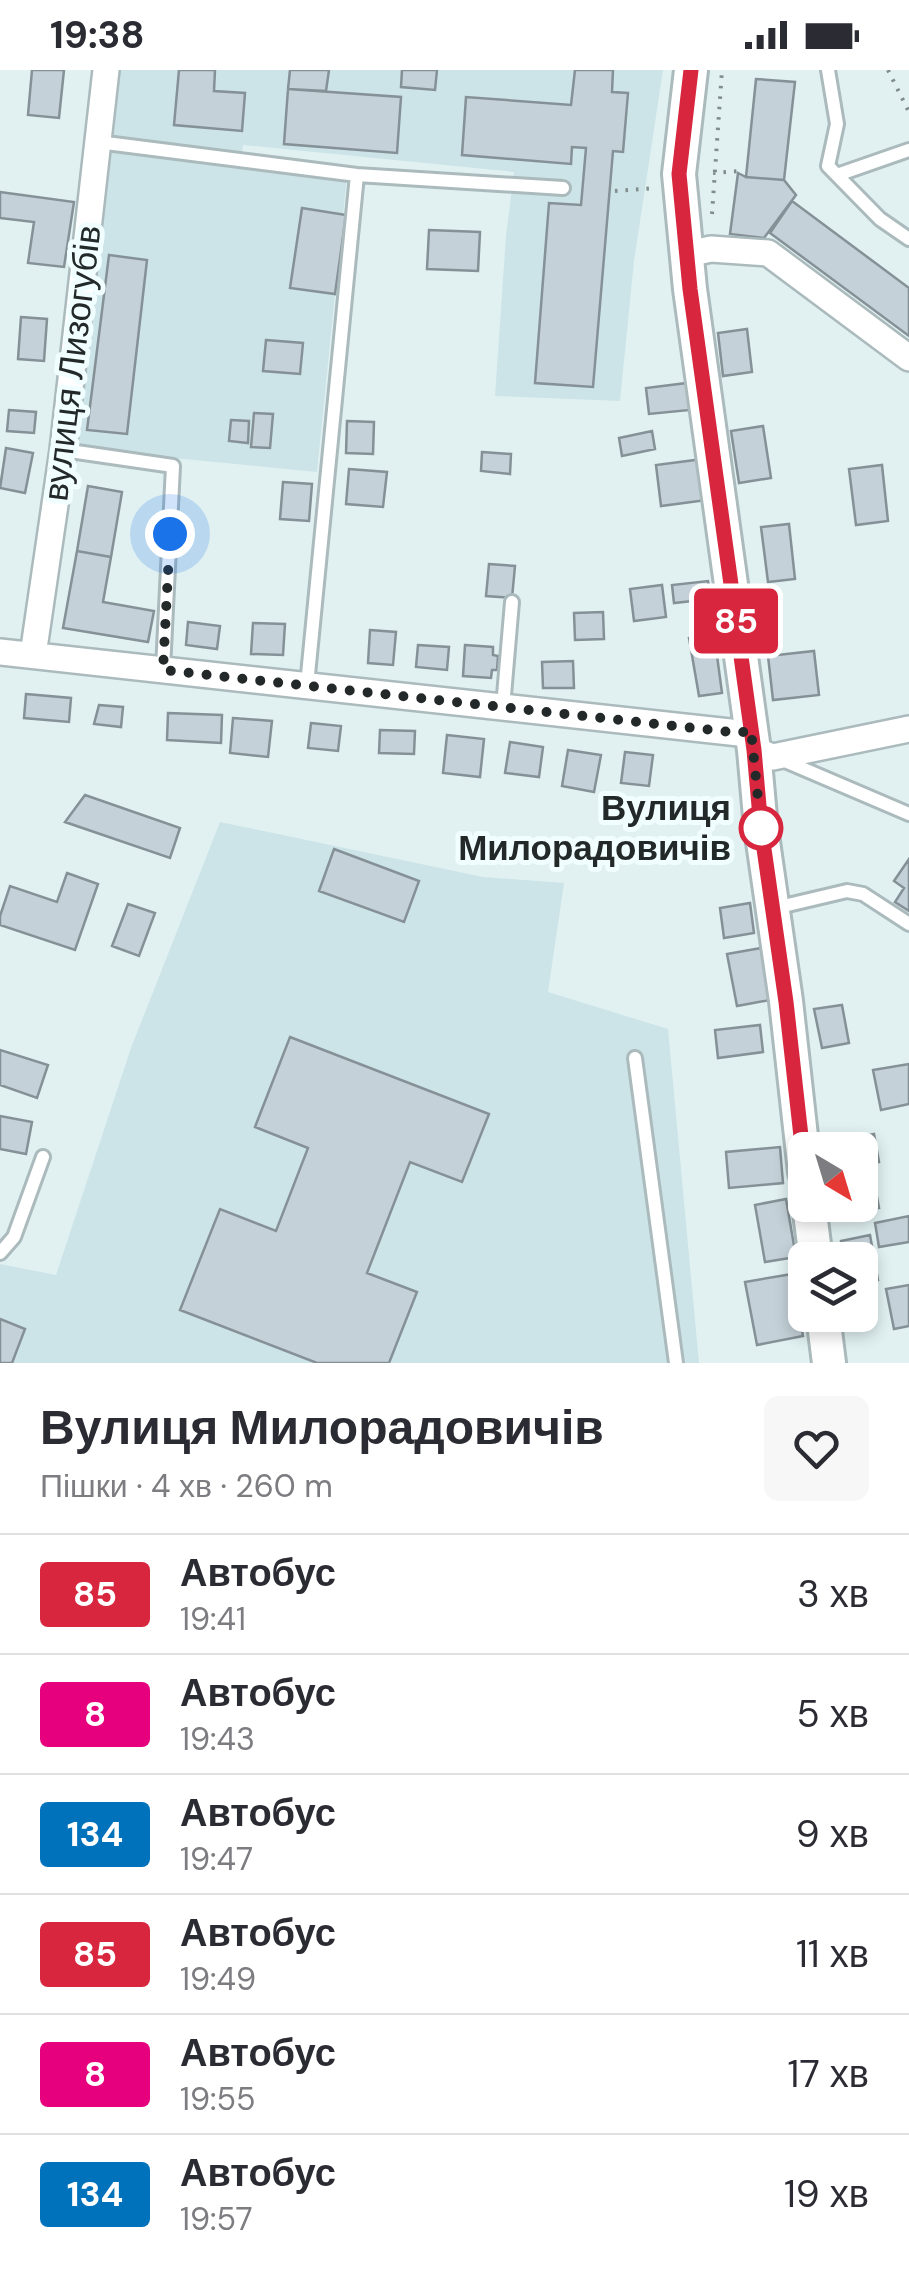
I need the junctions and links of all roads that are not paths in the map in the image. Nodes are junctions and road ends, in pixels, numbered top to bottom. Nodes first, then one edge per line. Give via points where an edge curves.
1 (106, 70) edge
2 (691, 70) edge
3 (828, 70) edge
4 (98, 142) junction
5 (909, 150) edge
6 (838, 175) junction
7 (357, 176) junction
8 (563, 188) dead end
9 (909, 239) edge
10 (699, 251) junction
11 (909, 358) edge
12 (63, 450) junction
13 (512, 602) dead end
14 (0, 652) edge
15 (33, 655) junction
16 (163, 670) junction
17 (307, 685) junction
18 (503, 706) junction
19 (909, 730) edge
20 (759, 746) junction
21 (909, 814) edge
22 (772, 908) junction
23 (909, 924) edge
24 (635, 1058) dead end
25 (801, 1132) edge
26 (42, 1158) dead end
27 (0, 1254) edge
28 (824, 1332) edge
29 (676, 1363) edge
30 (828, 1363) edge

1 - 4 street, вулиця Лизогубів
2 - 10 street via 679,174
3 - 6 lane via 837,124 828,166
4 - 7 lane
4 - 12 street, вулиця Лизогубів
5 - 6 lane
6 - 9 lane
7 - 8 lane
7 - 17 lane
10 - 11 street via 768,252
10 - 20 street
12 - 15 street, вулиця Лизогубів
12 - 16 lane via 173,466
13 - 18 lane
14 - 15 street
15 - 16 street
16 - 17 street
17 - 18 street
18 - 20 street via 739,733
19 - 20 street
20 - 21 lane
20 - 22 street
22 - 23 lane via 847,891 864,894
22 - 25 street
24 - 29 lane
26 - 27 lane via 14,1237
28 - 30 street

